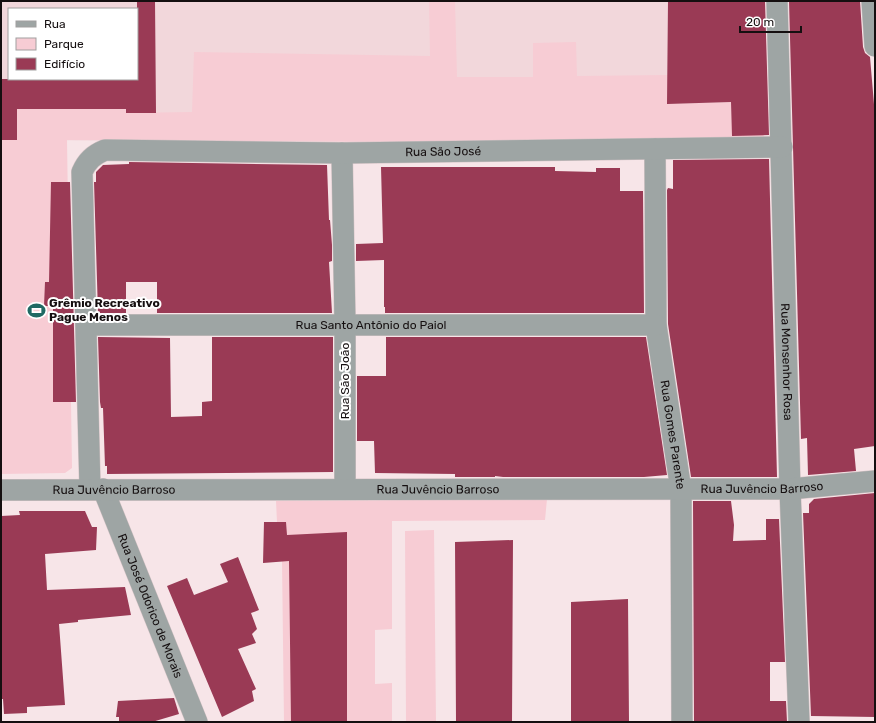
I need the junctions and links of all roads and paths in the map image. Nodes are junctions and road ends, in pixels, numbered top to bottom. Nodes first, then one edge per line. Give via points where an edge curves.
1 (777, 1) edge
2 (872, 1) edge
3 (875, 46) edge
4 (782, 147) junction
5 (655, 149) junction
6 (105, 150) joint
7 (342, 153) junction
8 (345, 324) junction
9 (87, 325) junction
10 (656, 325) junction
11 (875, 481) edge
12 (345, 488) junction
13 (97, 489) junction
14 (790, 489) junction
15 (1, 490) edge
16 (680, 490) junction
17 (197, 722) edge
18 (682, 722) edge
19 (799, 722) edge

1 - 4 street, Rua Monsenhor Rosa
2 - 3 street
4 - 5 street, Rua São José
4 - 14 street, Rua Monsenhor Rosa
5 - 7 street, Rua São José
5 - 10 street, Rua Gomes Parente
6 - 7 street, Rua São José
6 - 9 street, Rua José Odorico de Morais via 95,154 86,163 82,172
7 - 8 street, Rua São João
8 - 9 street, Rua Santo Antônio do Paiol
8 - 10 street, Rua Santo Antônio do Paiol
8 - 12 street, Rua São João
9 - 13 street, Rua José Odorico de Morais
10 - 16 street, Rua Gomes Parente
11 - 14 street, Rua Juvêncio Barroso
12 - 13 street, Rua Juvêncio Barroso
12 - 16 street, Rua Juvêncio Barroso
13 - 15 street, Rua Juvêncio Barroso
13 - 17 street, Rua José Odorico de Morais
14 - 16 street, Rua Juvêncio Barroso
14 - 19 street, Rua Monsenhor Rosa
16 - 18 street, Rua Gomes Parente

